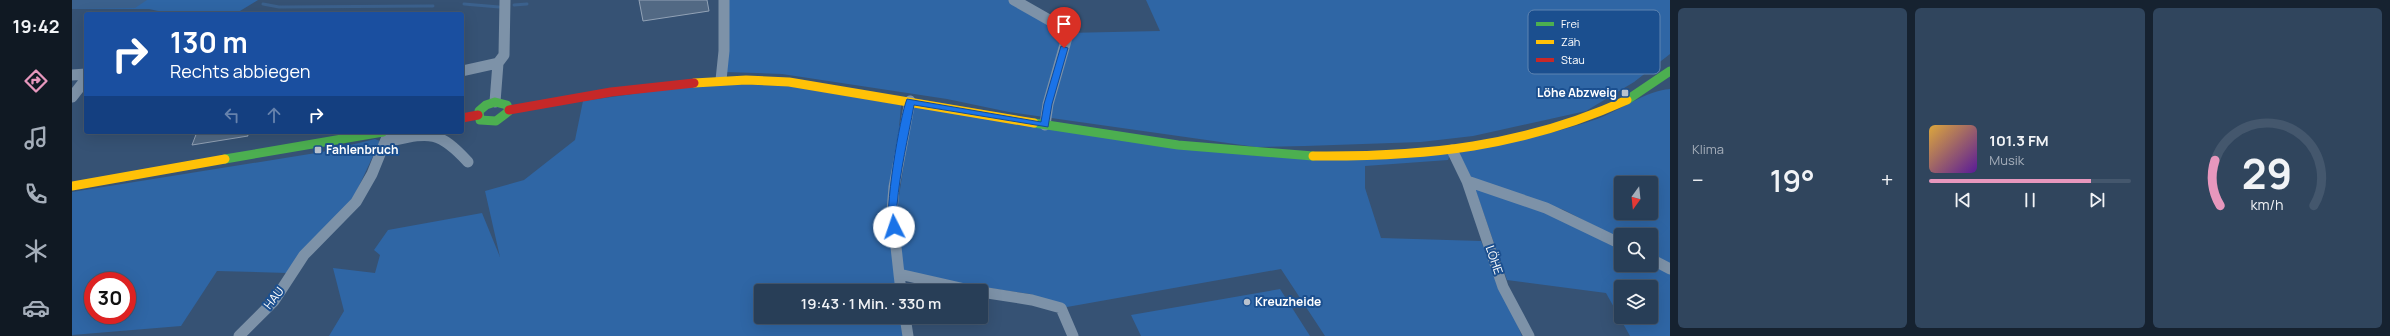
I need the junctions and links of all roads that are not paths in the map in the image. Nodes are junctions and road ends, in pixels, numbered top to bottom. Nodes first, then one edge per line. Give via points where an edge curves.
1 (505, 0) edge
2 (724, 0) edge
3 (1014, 0) edge
4 (498, 62) junction
5 (464, 70) edge
6 (1670, 71) edge
7 (84, 74) edge
8 (72, 75) edge
9 (721, 80) junction
10 (84, 82) edge
11 (72, 97) edge
12 (910, 101) junction
13 (495, 102) junction
14 (509, 110) junction
15 (478, 115) junction
16 (464, 118) edge
17 (1045, 125) junction
18 (386, 135) edge
19 (1452, 150) junction
20 (468, 162) dead end
21 (1467, 181) junction
22 (72, 186) edge
23 (1614, 240) edge
24 (1658, 263) edge
25 (1670, 269) edge
26 (898, 274) junction
27 (900, 284) edge
28 (943, 284) edge
29 (988, 293) edge
30 (906, 324) edge
31 (239, 336) edge
32 (908, 336) edge
33 (1073, 336) edge
34 (1529, 336) edge

1 - 4 street via 506,45 504,56
2 - 9 street
3 - 17 street via 1058,25 1068,34 1048,104
4 - 5 street
4 - 13 street
6 - 19 main road via 1637,95 1595,115 1546,131
7 - 8 street
9 - 12 main road via 784,81
9 - 14 main road via 642,87
10 - 11 street
12 - 17 main road
12 - 26 street via 892,211
13 - 14 main road via 504,103
13 - 15 main road via 482,108
14 - 15 main road via 504,117 494,122 484,121
15 - 16 main road
17 - 19 main road via 1168,143 1257,152 1380,155
18 - 20 street via 441,136
18 - 22 main road
18 - 31 street, HAU via 372,174 356,202 304,255 274,301
19 - 21 street, LÖHE
21 - 23 street via 1564,214
21 - 34 street, LÖHE via 1503,287
24 - 25 street
26 - 27 street
26 - 28 street
29 - 33 street via 1032,300 1061,308
30 - 32 street

